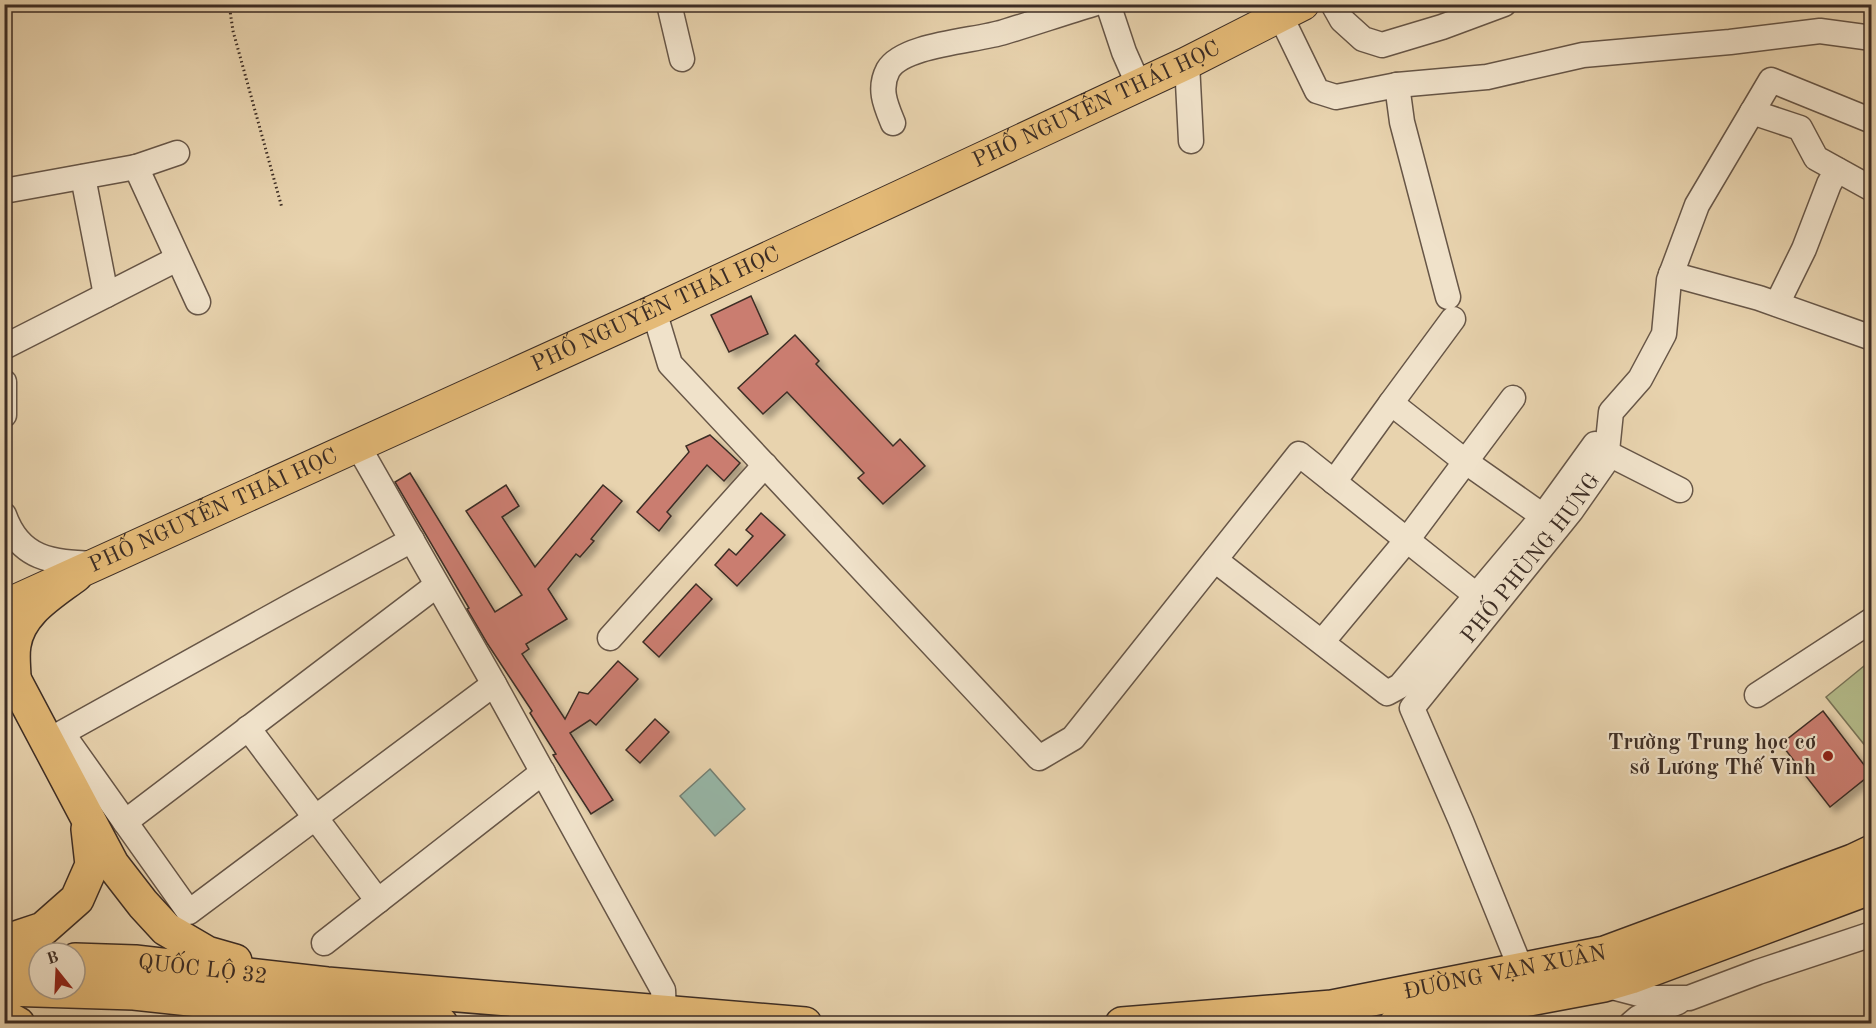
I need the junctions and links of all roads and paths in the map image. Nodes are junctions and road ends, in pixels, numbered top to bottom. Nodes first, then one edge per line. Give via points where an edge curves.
1 (229, 4) edge
2 (669, 4) edge
3 (1093, 4) edge
4 (1108, 4) edge
5 (1333, 4) edge
6 (1504, 4) edge
7 (1292, 11) edge
8 (1872, 38) edge
9 (682, 59) dead end
10 (1187, 63) junction
11 (1397, 85) junction
12 (1139, 86) junction
13 (1752, 112) junction
14 (1872, 121) edge
15 (893, 123) dead end
16 (1191, 141) dead end
17 (177, 153) dead end
18 (136, 167) junction
19 (1837, 170) junction
20 (83, 177) junction
21 (1872, 189) edge
22 (4, 191) edge
23 (282, 208) dead end
24 (177, 259) junction
25 (1671, 274) junction
26 (106, 295) junction
27 (198, 302) dead end
28 (1777, 304) junction
29 (654, 311) junction
30 (1872, 338) edge
31 (4, 347) edge
32 (4, 382) edge
33 (1513, 398) dead end
34 (1391, 403) junction
35 (4, 415) edge
36 (358, 446) junction
37 (1601, 449) junction
38 (1466, 462) junction
39 (765, 465) junction
40 (1334, 482) junction
41 (1680, 489) dead end
42 (4, 515) edge
43 (1543, 516) junction
44 (412, 540) junction
45 (1407, 540) junction
46 (1215, 560) junction
47 (88, 569) junction
48 (437, 585) junction
49 (1476, 595) junction
50 (4, 606) edge
51 (1872, 620) edge
52 (610, 638) dead end
53 (1322, 642) junction
54 (9, 674) edge
55 (494, 684) junction
56 (1757, 695) dead end
57 (248, 728) junction
58 (543, 772) junction
59 (85, 812) junction
60 (315, 817) junction
61 (124, 822) junction
62 (1872, 852) edge
63 (1872, 887) edge
64 (378, 901) junction
65 (1870, 939) edge
66 (4, 942) edge
67 (324, 943) dead end
68 (4, 957) edge
69 (27, 958) edge
70 (87, 960) edge
71 (1521, 969) junction
72 (327, 984) junction
73 (1604, 984) junction
74 (4, 989) edge
75 (1689, 998) junction
76 (664, 1012) junction
77 (4, 1016) edge
78 (1259, 1018) edge
79 (18, 1023) edge
80 (280, 1023) edge
81 (434, 1023) edge
82 (805, 1023) edge
83 (1122, 1023) edge
84 (1396, 1023) edge
85 (1631, 1023) edge

1 - 23 path
2 - 9 street
3 - 15 street via 995,35 924,49 895,62 883,84 884,101
4 - 12 street
5 - 6 street via 1342,20 1363,39 1382,45
7 - 10 main road, PHỐ NGUYỄN THÁI HỌC
7 - 11 street via 1317,91 1336,98
8 - 11 street via 1820,31 1583,55 1487,77
10 - 12 main road, PHỐ NGUYỄN THÁI HỌC
10 - 16 street
11 - 34 street via 1402,122 1450,308
12 - 29 main road, PHỐ NGUYỄN THÁI HỌC
13 - 14 street, PHỐ PHÙNG HƯNG via 1771,80
13 - 19 street via 1800,128 1816,158
13 - 25 street, PHỐ PHÙNG HƯNG via 1698,205
17 - 18 street
18 - 20 street
18 - 24 street
19 - 21 street
19 - 28 street
20 - 22 street
20 - 26 street
24 - 26 street
24 - 27 street
25 - 28 street
25 - 37 street, PHỐ PHÙNG HƯNG via 1664,334 1640,379 1611,412
26 - 31 street
28 - 30 street
29 - 36 main road, PHỐ NGUYỄN THÁI HỌC
29 - 39 street via 670,364
32 - 35 street
33 - 38 street
34 - 38 street
34 - 40 street
36 - 44 street
36 - 47 main road, PHỐ NGUYỄN THÁI HỌC
37 - 41 street
37 - 43 street
37 - 71 street, PHỐ PHÙNG HƯNG via 1606,461 1571,511 1412,708
38 - 43 street
38 - 45 street
39 - 46 street via 1039,758 1073,738
39 - 52 street
40 - 45 street
40 - 46 street via 1299,454
42 - 47 street via 10,531 34,554
43 - 49 street
44 - 48 street
44 - 61 street via 62,733
45 - 49 street
45 - 53 street
46 - 53 street
47 - 50 main road, PHỐ NGUYỄN THÁI HỌC
47 - 54 highway via 31,610 14,645
48 - 55 street
48 - 57 street
49 - 53 street via 1400,686 1387,693
51 - 56 street
54 - 59 highway
55 - 58 street
55 - 60 street
57 - 60 street
57 - 61 street
58 - 64 street
58 - 76 street via 663,990
59 - 66 highway via 92,865 77,899 44,929
59 - 72 highway via 112,864 166,929 207,953
60 - 61 street via 189,912
60 - 64 street
62 - 71 highway, ĐƯỜNG VẠN XUÂN via 1605,952
63 - 73 highway, ĐƯỜNG VẠN XUÂN
64 - 67 street
65 - 75 street via 1758,972
68 - 69 highway
70 - 72 highway, QUỐC LỘ 32 via 135,962
71 - 78 highway, ĐƯỜNG VẠN XUÂN
72 - 76 highway
73 - 75 street via 1654,998
73 - 84 highway, ĐƯỜNG VẠN XUÂN
74 - 81 highway, QUỐC LỘ 32 via 134,993
75 - 85 street
76 - 82 highway
77 - 79 highway
78 - 83 highway, ĐƯỜNG VẠN XUÂN
80 - 81 highway

